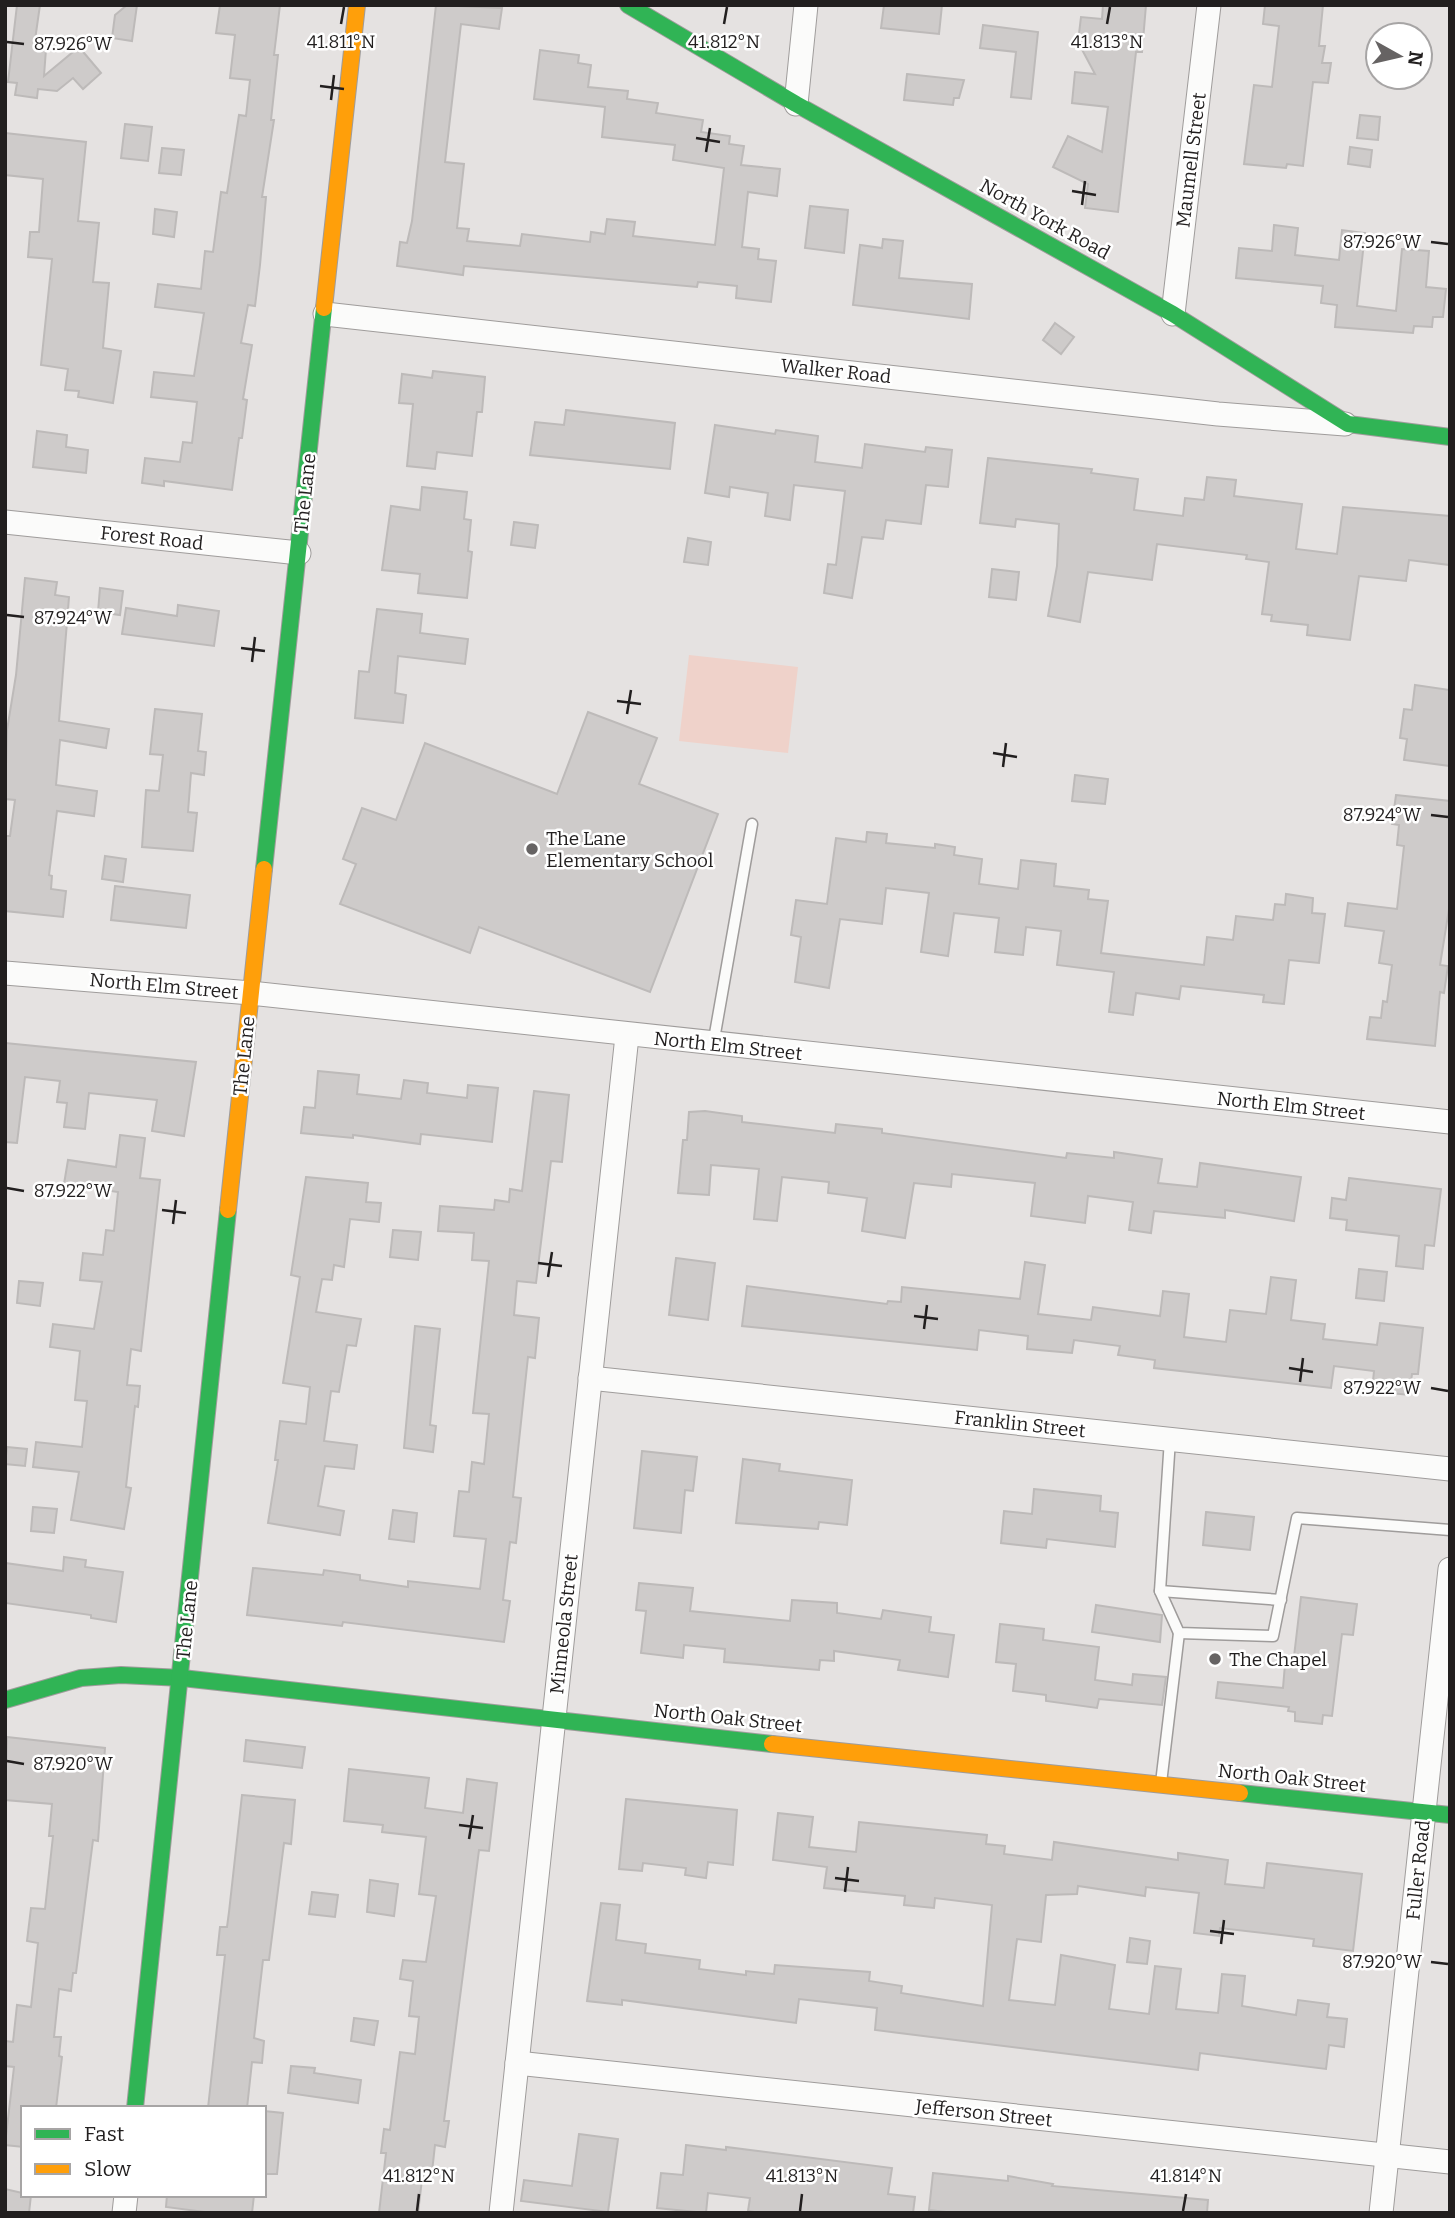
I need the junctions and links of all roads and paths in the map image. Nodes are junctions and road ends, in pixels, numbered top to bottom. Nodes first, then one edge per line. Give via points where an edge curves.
1 (357, 5) edge
2 (628, 5) edge
3 (806, 5) edge
4 (1209, 5) edge
5 (796, 104) junction
6 (325, 314) junction
7 (1173, 314) junction
8 (1348, 424) junction
9 (1450, 437) edge
10 (5, 522) edge
11 (299, 553) junction
12 (752, 824) dead end
13 (5, 973) edge
14 (251, 993) junction
15 (627, 1036) junction
16 (713, 1045) junction
17 (1450, 1122) edge
18 (590, 1378) junction
19 (1170, 1439) junction
20 (1450, 1469) edge
21 (1450, 1530) edge
22 (1450, 1569) edge
23 (1160, 1591) junction
24 (1281, 1600) junction
25 (1179, 1633) junction
26 (181, 1678) junction
27 (5, 1700) edge
28 (554, 1721) junction
29 (1161, 1785) junction
30 (1424, 1813) junction
31 (1450, 1815) edge
32 (517, 2063) junction
33 (135, 2106) edge
34 (1388, 2155) junction
35 (1450, 2162) edge
36 (501, 2213) edge
37 (1381, 2213) edge

1 - 6 street, The Lane
2 - 5 street, North York Road
3 - 5 street
4 - 7 street, Maumell Street
5 - 7 street, North York Road
6 - 8 street, Walker Road via 1218,414
6 - 11 street, The Lane
7 - 8 street, North York Road
8 - 9 street, North York Road
10 - 11 street, Forest Road
11 - 14 street, The Lane
12 - 16 lane
13 - 14 street, North Elm Street
14 - 15 street, North Elm Street
14 - 26 street, The Lane
15 - 16 street, North Elm Street
15 - 18 street, Minneola Street
16 - 17 street, North Elm Street
18 - 19 street, Franklin Street
18 - 28 street, Minneola Street
19 - 20 street, Franklin Street
19 - 23 lane
21 - 24 lane via 1297,1518
22 - 30 street, Fuller Road
23 - 24 lane
23 - 25 lane
24 - 25 lane via 1273,1636
25 - 29 lane
26 - 27 street, North Oak Street via 81,1678
26 - 28 street, North Oak Street
26 - 33 street, The Lane
28 - 29 street, North Oak Street
28 - 32 street, Minneola Street
29 - 30 street, North Oak Street
30 - 31 street, North Oak Street
30 - 34 street, Fuller Road
32 - 34 street, Jefferson Street
32 - 36 street, Minneola Street
34 - 35 street, Jefferson Street
34 - 37 street, Fuller Road

